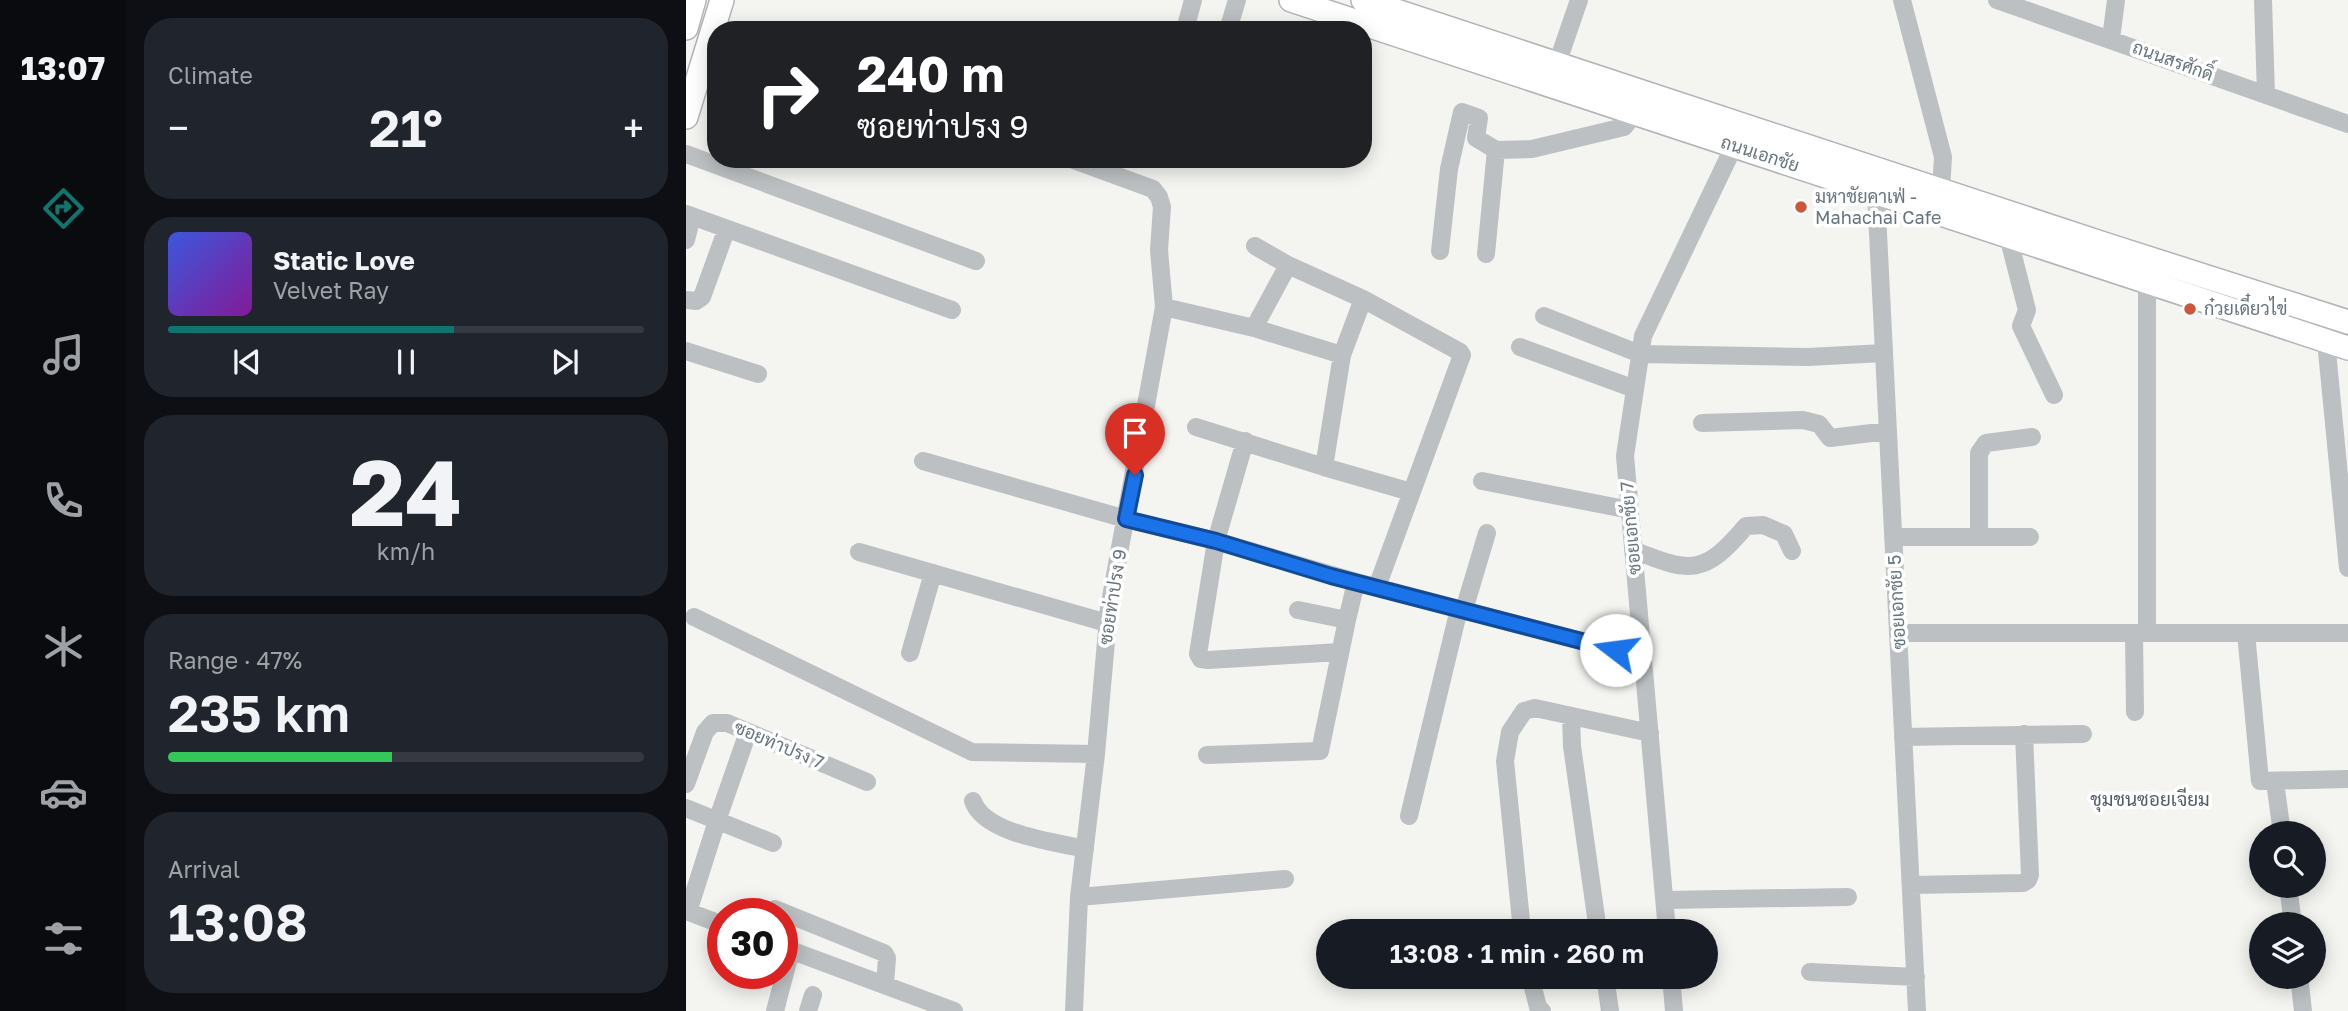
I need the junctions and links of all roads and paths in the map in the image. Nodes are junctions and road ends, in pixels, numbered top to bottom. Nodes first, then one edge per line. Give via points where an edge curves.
1 (694, 0) edge
2 (722, 0) edge
3 (1193, 0) edge
4 (1237, 0) edge
5 (1291, 0) edge
6 (1363, 0) edge
7 (1579, 0) edge
8 (1902, 0) edge
9 (1997, 0) edge
10 (2116, 0) edge
11 (2263, 0) edge
12 (717, 21) edge
13 (1187, 21) edge
14 (1231, 21) edge
15 (1355, 21) edge
16 (1372, 27) edge
17 (686, 28) edge
18 (2110, 39) junction
19 (707, 52) edge
20 (1557, 64) junction
21 (2266, 95) junction
22 (1635, 113) junction
23 (686, 117) edge
24 (2348, 124) edge
25 (1734, 146) junction
26 (1496, 150) junction
27 (686, 153) edge
28 (707, 161) edge
29 (726, 168) edge
30 (1095, 168) edge
31 (1941, 190) junction
32 (1876, 193) junction
33 (689, 215) edge
34 (2008, 236) junction
35 (723, 239) dead end
36 (686, 240) edge
37 (1255, 246) dead end
38 (1440, 251) dead end
39 (1486, 254) dead end
40 (2152, 259) junction
41 (976, 261) dead end
42 (1288, 265) junction
43 (2147, 282) junction
44 (1363, 299) junction
45 (686, 300) edge
46 (1164, 307) junction
47 (952, 310) dead end
48 (1544, 316) dead end
49 (2348, 322) edge
50 (1254, 328) junction
51 (2326, 341) junction
52 (1520, 347) dead end
53 (2348, 348) edge
54 (686, 351) edge
55 (1884, 353) junction
56 (1640, 354) junction
57 (1342, 355) junction
58 (758, 374) dead end
59 (1635, 388) junction
60 (2054, 395) dead end
61 (1702, 423) dead end
62 (1196, 427) dead end
63 (1888, 431) junction
64 (2032, 437) dead end
65 (1245, 441) junction
66 (923, 461) dead end
67 (1324, 467) junction
68 (1482, 481) dead end
69 (1410, 492) junction
70 (1630, 510) junction
71 (1126, 519) junction
72 (1487, 533) dead end
73 (1893, 537) junction
74 (1979, 537) junction
75 (2030, 537) dead end
76 (1216, 541) junction
77 (1633, 550) junction
78 (1791, 551) dead end
79 (859, 552) dead end
80 (2348, 568) edge
81 (933, 573) junction
82 (1356, 582) junction
83 (1377, 587) junction
84 (1298, 610) dead end
85 (1462, 610) junction
86 (694, 617) dead end
87 (1348, 620) junction
88 (1107, 622) junction
89 (1898, 633) junction
90 (2140, 633) junction
91 (2246, 633) junction
92 (2348, 634) edge
93 (1340, 652) junction
94 (910, 653) dead end
95 (1642, 657) junction
96 (2135, 712) dead end
97 (1571, 716) junction
98 (748, 732) junction
99 (1650, 733) junction
100 (2024, 734) junction
101 (2083, 734) dead end
102 (1903, 737) junction
103 (1096, 754) junction
104 (1208, 755) dead end
105 (2348, 779) edge
106 (867, 782) dead end
107 (2275, 782) junction
108 (686, 784) edge
109 (973, 801) dead end
110 (686, 808) edge
111 (1409, 816) dead end
112 (717, 821) junction
113 (2280, 821) edge
114 (773, 843) dead end
115 (1085, 849) junction
116 (1285, 879) dead end
117 (1911, 885) junction
118 (1079, 897) junction
119 (1848, 897) dead end
120 (1665, 900) junction
121 (687, 912) edge
122 (798, 918) edge
123 (707, 919) edge
124 (1521, 919) edge
125 (1596, 919) edge
126 (1666, 919) edge
127 (798, 952) edge
128 (1810, 972) dead end
129 (1916, 977) junction
130 (885, 984) junction
131 (779, 989) edge
132 (1533, 989) edge
133 (1607, 989) edge
134 (1672, 989) edge
135 (2300, 989) edge
136 (775, 1011) edge
137 (954, 1011) edge
138 (1074, 1011) edge
139 (1542, 1011) edge
140 (1610, 1011) edge
141 (1674, 1011) edge
142 (1917, 1011) edge
143 (2303, 1011) edge

1 - 17 main road
2 - 12 main road
3 - 13 street
4 - 14 street
5 - 15 main road, ถนนเอกชัย
6 - 20 main road, ถนนเอกชัย
7 - 20 street
8 - 31 street via 1942,157
9 - 18 street, ถนนสรศักดิ์
10 - 18 street
11 - 21 street
16 - 22 main road, ถนนเอกชัย
18 - 21 street, ถนนสรศักดิ์
19 - 23 main road
20 - 31 main road, ถนนเอกชัย
21 - 24 street, ถนนสรศักดิ์
22 - 25 main road, ถนนเอกชัย
22 - 26 street via 1624,127 1532,149
25 - 32 main road, ถนนเอกชัย
25 - 56 street, ซอยเอกชัย 7 via 1643,336
26 - 38 street via 1476,138 1479,118 1462,112 1449,169
26 - 39 street
27 - 28 street
29 - 41 street
30 - 46 street, ซอยท่าปรง 9 via 1153,189 1159,197
31 - 40 main road, ถนนเอกชัย
32 - 34 main road, ถนนเอกชัย
32 - 55 street, ซอยเอกชัย 5
33 - 36 street
33 - 47 street
34 - 43 main road, ถนนเอกชัย
34 - 60 street via 2028,310 2021,326
35 - 45 street via 702,297
37 - 42 street
40 - 43 main road
40 - 49 main road, ถนนเอกชัย
42 - 44 street
42 - 50 street
43 - 51 main road, ถนนเอกชัย
43 - 90 street
44 - 57 street
44 - 69 street via 1462,355
46 - 50 street
46 - 71 street, ซอยท่าปรง 9
48 - 56 street
50 - 57 street
51 - 53 main road, ถนนเอกชัย
51 - 80 street
52 - 59 street
54 - 58 street
55 - 56 street via 1808,357
55 - 63 street, ซอยเอกชัย 5
56 - 59 street, ซอยเอกชัย 7
57 - 67 street
59 - 70 street, ซอยเอกชัย 7 via 1625,456
61 - 63 street via 1803,420 1819,424 1830,438
62 - 65 street
63 - 73 street, ซอยเอกชัย 5
64 - 74 street via 1986,443 1979,453
65 - 67 street
65 - 76 street
66 - 71 street
67 - 69 street
68 - 70 street
69 - 83 street
70 - 77 street, ซอยเอกชัย 7
71 - 76 street
71 - 88 street, ซอยท่าปรง 9
72 - 85 street
73 - 74 street
73 - 89 street, ซอยเอกชัย 5
74 - 75 street
76 - 82 street
76 - 93 street via 1200,659
77 - 78 street via 1688,568 1708,563 1746,526 1763,525 1784,534
77 - 95 street, ซอยเอกชัย 7
79 - 81 street
81 - 88 street
81 - 94 street
82 - 83 street
82 - 87 street
83 - 85 street
84 - 87 street
85 - 95 street
85 - 111 street
86 - 103 street via 972,752
87 - 93 street
88 - 103 street, ซอยท่าปรง 9
89 - 90 street
89 - 102 street, ซอยเอกชัย 5
90 - 91 street
90 - 96 street
91 - 92 street
91 - 107 street via 2260,781
93 - 104 street via 1320,751
95 - 99 street, ซอยเอกชัย 7
97 - 99 street
97 - 124 street via 1535,708 1524,711 1510,732 1505,761
97 - 125 street
98 - 106 street, ซอยท่าปรง 7
98 - 108 street, ซอยท่าปรง 7 via 713,723 705,732
98 - 112 street
99 - 120 street, ซอยเอกชัย 7
100 - 101 street
100 - 102 street
100 - 117 street via 2028,880
102 - 117 street, ซอยเอกชัย 5
103 - 115 street, ซอยท่าปรง 9
105 - 107 street
107 - 113 street
109 - 115 street via 977,811 1003,827
110 - 112 street
112 - 114 street
112 - 121 street
115 - 118 street, ซอยท่าปรง 9
116 - 118 street
117 - 129 street, ซอยเอกชัย 5
118 - 138 street, ซอยท่าปรง 9
119 - 120 street
120 - 126 street, ซอยเอกชัย 7
121 - 123 street
122 - 130 street via 884,953
127 - 130 street
128 - 129 street
129 - 142 street, ซอยเอกชัย 5
130 - 137 street
131 - 136 street
132 - 139 street
133 - 140 street
134 - 141 street
135 - 143 street

